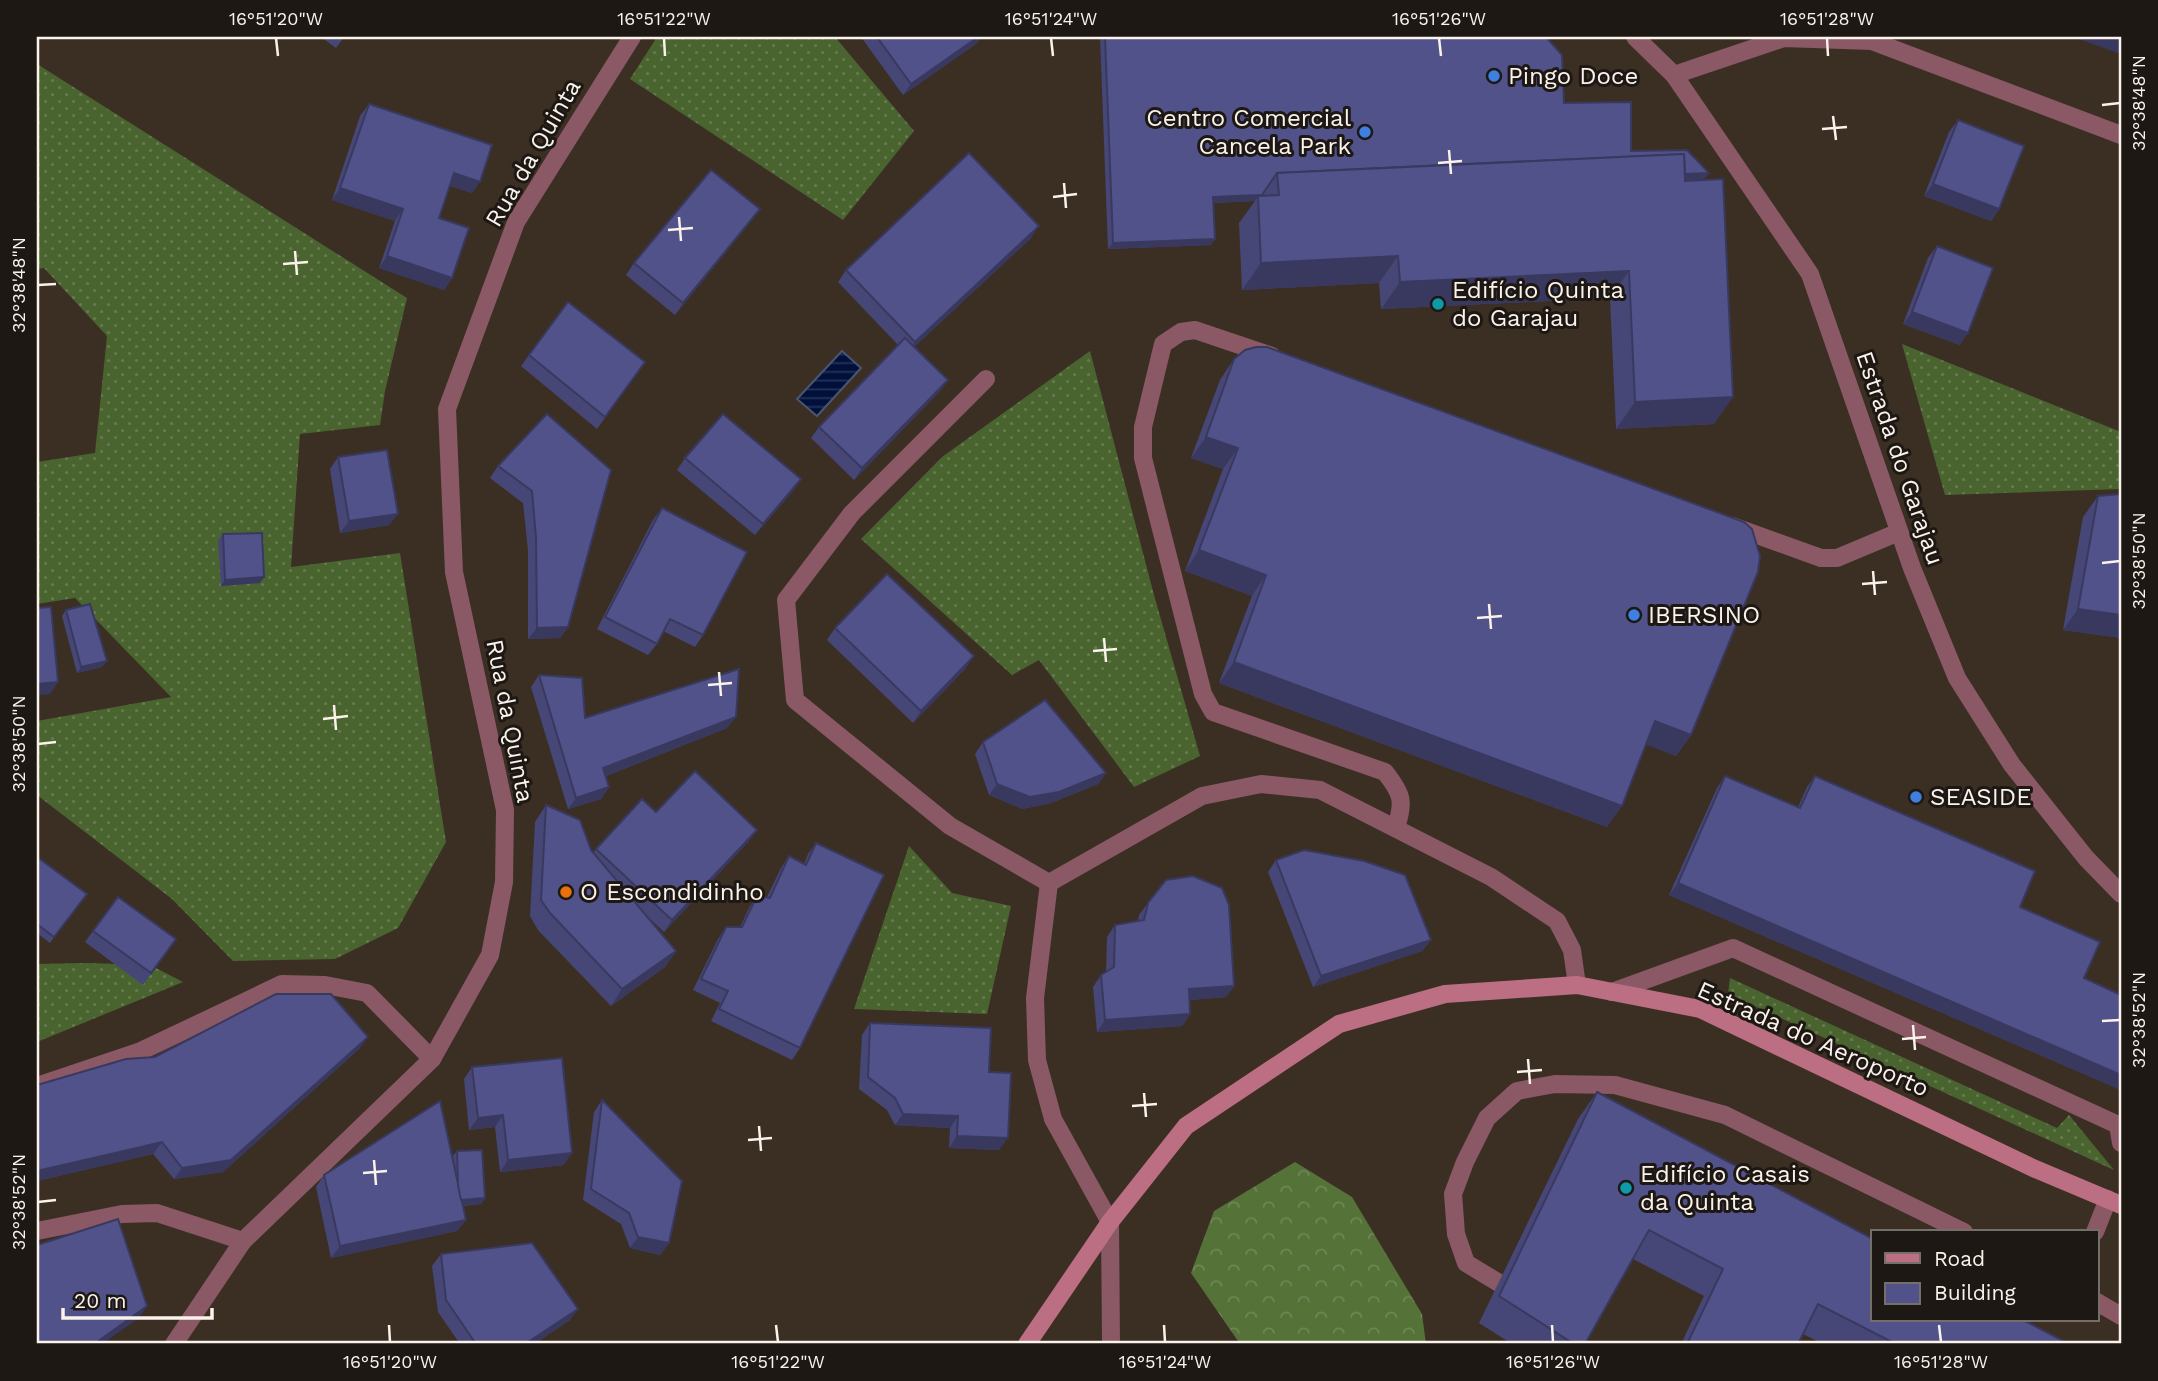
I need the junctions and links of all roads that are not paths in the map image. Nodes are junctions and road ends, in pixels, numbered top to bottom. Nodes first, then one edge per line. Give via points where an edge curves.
1 (632, 37) edge
2 (1635, 37) edge
3 (1674, 75) junction
4 (2121, 135) edge
5 (1285, 361) edge
6 (986, 379) dead end
7 (1715, 520) edge
8 (1899, 532) junction
9 (1396, 828) junction
10 (1049, 883) junction
11 (2121, 894) edge
12 (1577, 985) junction
13 (1612, 992) junction
14 (432, 1059) junction
15 (37, 1086) edge
16 (2121, 1143) edge
17 (2115, 1202) edge
18 (1110, 1222) junction
19 (1960, 1230) edge
20 (2096, 1230) edge
21 (37, 1231) edge
22 (243, 1241) junction
23 (1499, 1283) dead end
24 (2098, 1302) edge
25 (2121, 1316) edge
26 (174, 1344) edge
27 (1027, 1344) edge
28 (1111, 1344) edge

1 - 14 street, Rua da Quinta via 516,222 447,409 454,572 505,810 504,882 490,956
2 - 3 street, Estrada do Garajau
3 - 4 street via 1784,38 1872,41
3 - 8 street, Estrada do Garajau via 1810,274
5 - 9 street via 1195,330 1181,332 1163,344 1143,427 1143,458 1203,694 1213,712 1385,772 1401,796
6 - 10 street via 852,513 786,600 795,700 950,826
7 - 8 street via 1821,558 1837,558
8 - 11 street, Estrada do Garajau via 1957,678 2012,765 2085,858
9 - 10 street via 1320,790 1261,784 1202,796
9 - 12 street via 1491,877 1557,921 1572,950
10 - 18 street via 1035,998 1037,1060 1053,1119
12 - 13 main road, Estrada do Aeroporto
12 - 18 main road, Estrada do Aeroporto via 1445,994 1339,1024 1186,1126
13 - 16 street via 1733,948 2118,1125
13 - 17 main road, Estrada do Aeroporto via 1700,1009
14 - 15 street via 367,993 325,985 282,984 141,1051
14 - 22 street, Rua da Quinta
17 - 20 street
18 - 27 main road, Estrada do Aeroporto
18 - 28 street
19 - 23 street via 1725,1115 1615,1086 1555,1084 1517,1091 1487,1118 1453,1194 1455,1234 1466,1263
21 - 22 street via 122,1214 157,1213
22 - 26 street, Rua da Quinta
24 - 25 street

